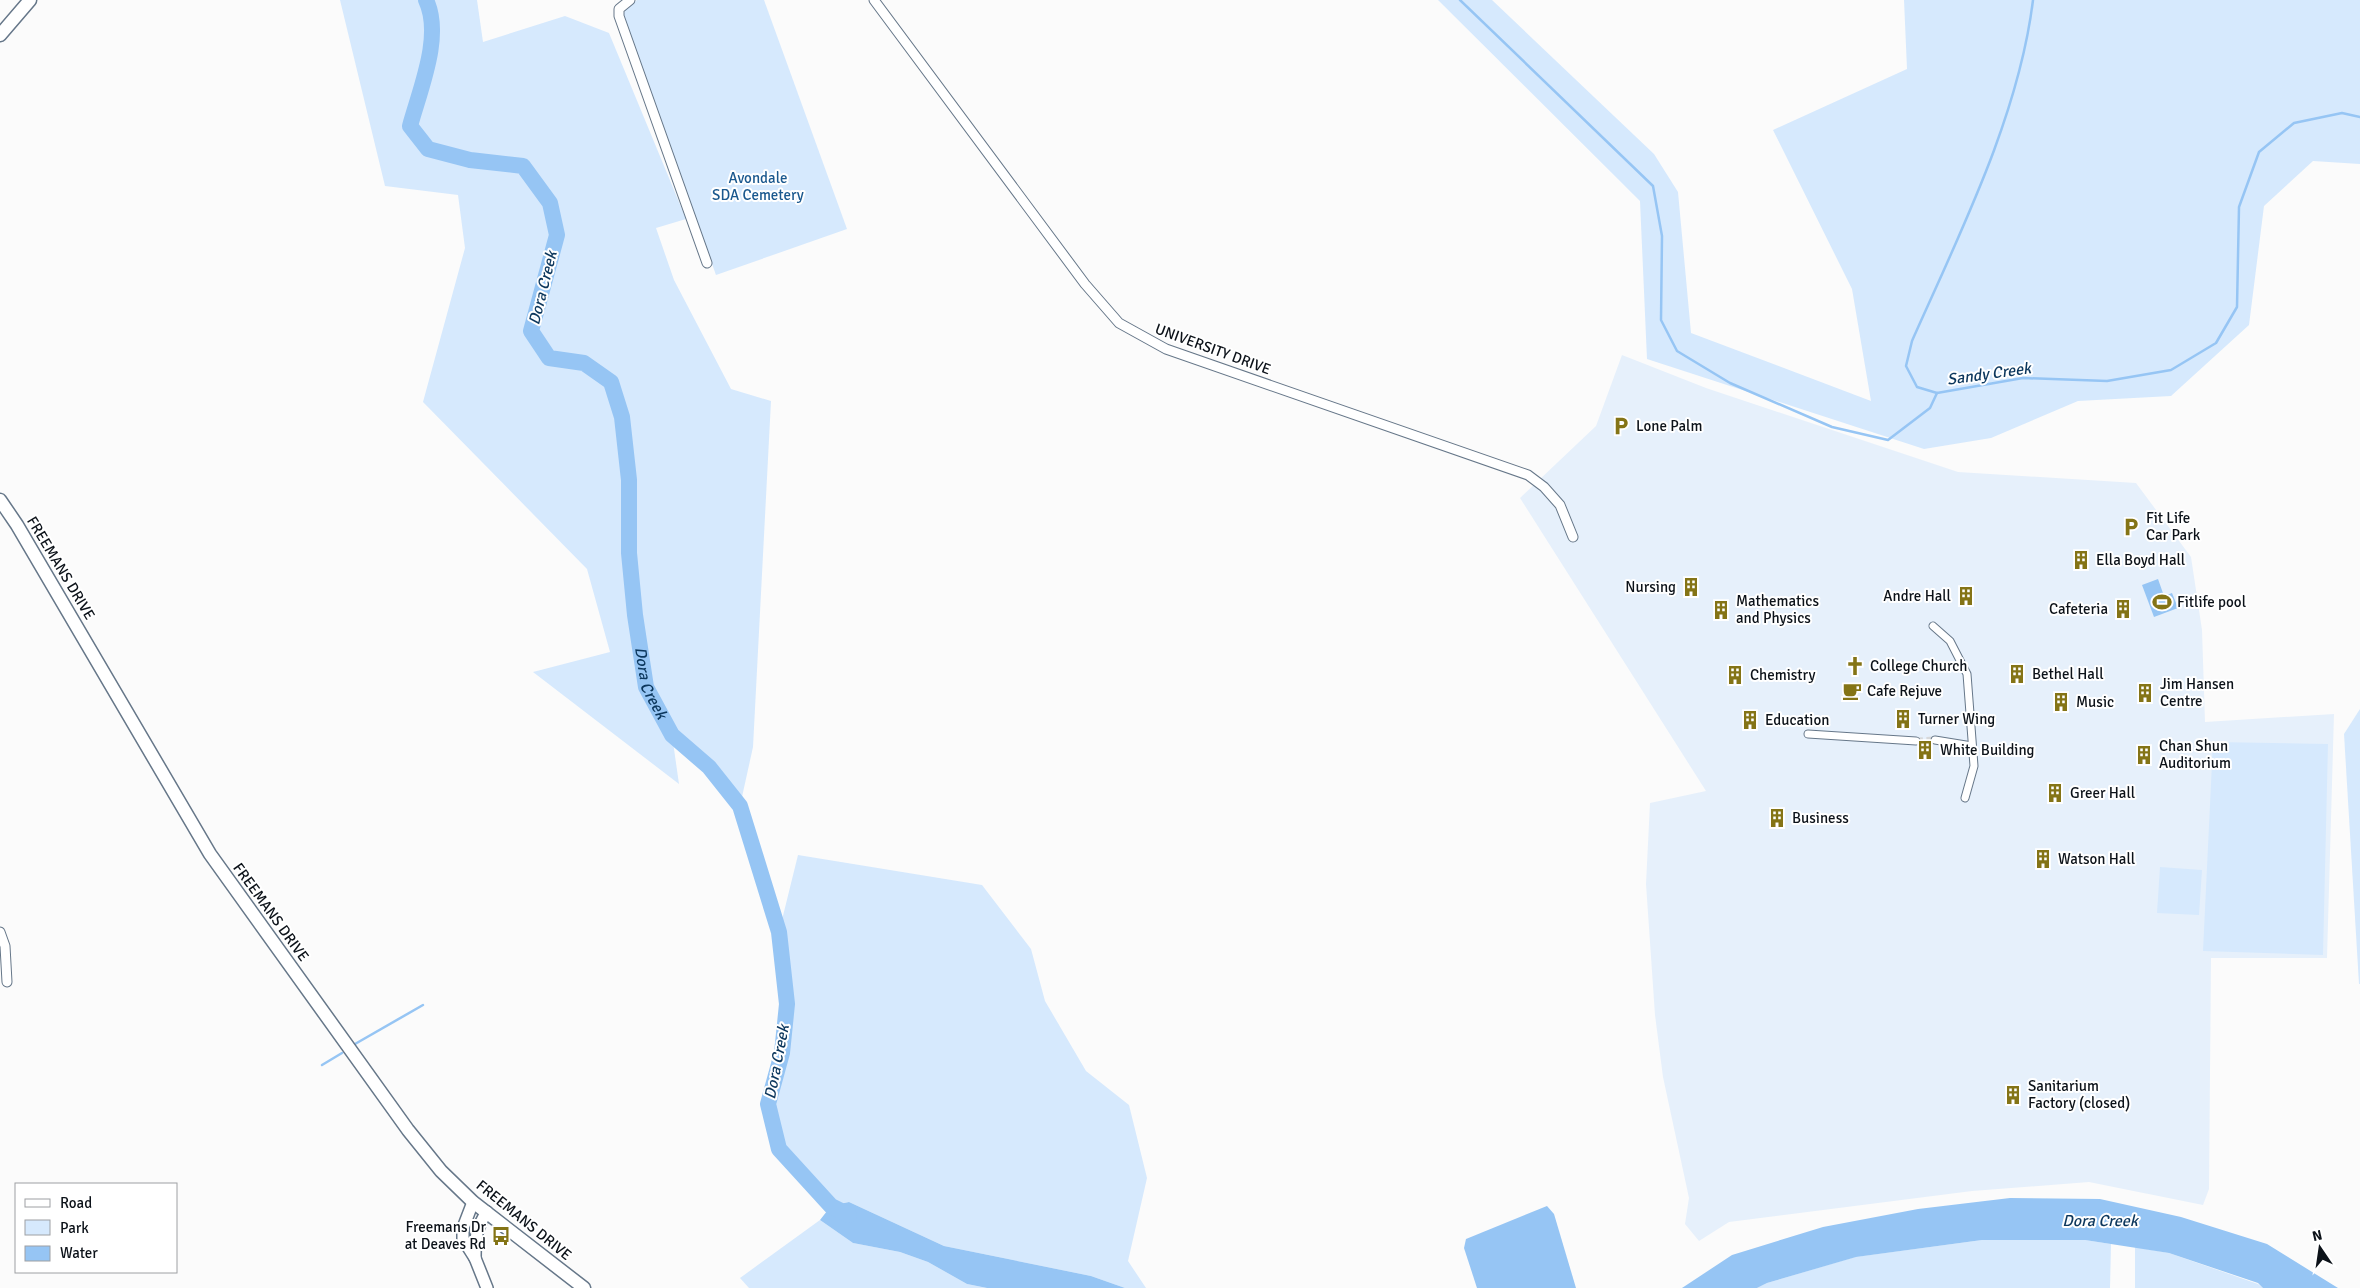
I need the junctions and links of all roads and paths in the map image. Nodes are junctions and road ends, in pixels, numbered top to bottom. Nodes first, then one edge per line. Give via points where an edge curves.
1 (30, 0) edge
2 (630, 0) edge
3 (874, 0) edge
4 (0, 36) edge
5 (707, 263) dead end
6 (0, 500) edge
7 (1573, 537) dead end
8 (1934, 626) dead end
9 (1808, 734) dead end
10 (1935, 740) tunnel mouth
11 (1916, 741) tunnel mouth
12 (1972, 746) junction
13 (1965, 798) dead end
14 (0, 932) edge
15 (8, 982) dead end
16 (473, 1202) junction
17 (487, 1212) junction
18 (475, 1258) junction
19 (487, 1288) edge
20 (584, 1288) edge

1 - 4 main road
2 - 5 street via 619,9 619,16
3 - 7 street, UNIVERSITY DRIVE via 1028,209 1119,323 1166,349 1528,475 1560,504
6 - 16 main road, FREEMANS DRIVE via 210,854 408,1130 441,1171
8 - 12 street via 1950,641 1967,674
9 - 11 street
10 - 12 street
12 - 13 street via 1974,766
14 - 15 street via 6,946
16 - 17 main road, FREEMANS DRIVE
16 - 18 street via 463,1228 464,1239
17 - 18 street via 478,1227
17 - 20 main road, FREEMANS DRIVE
18 - 19 street

